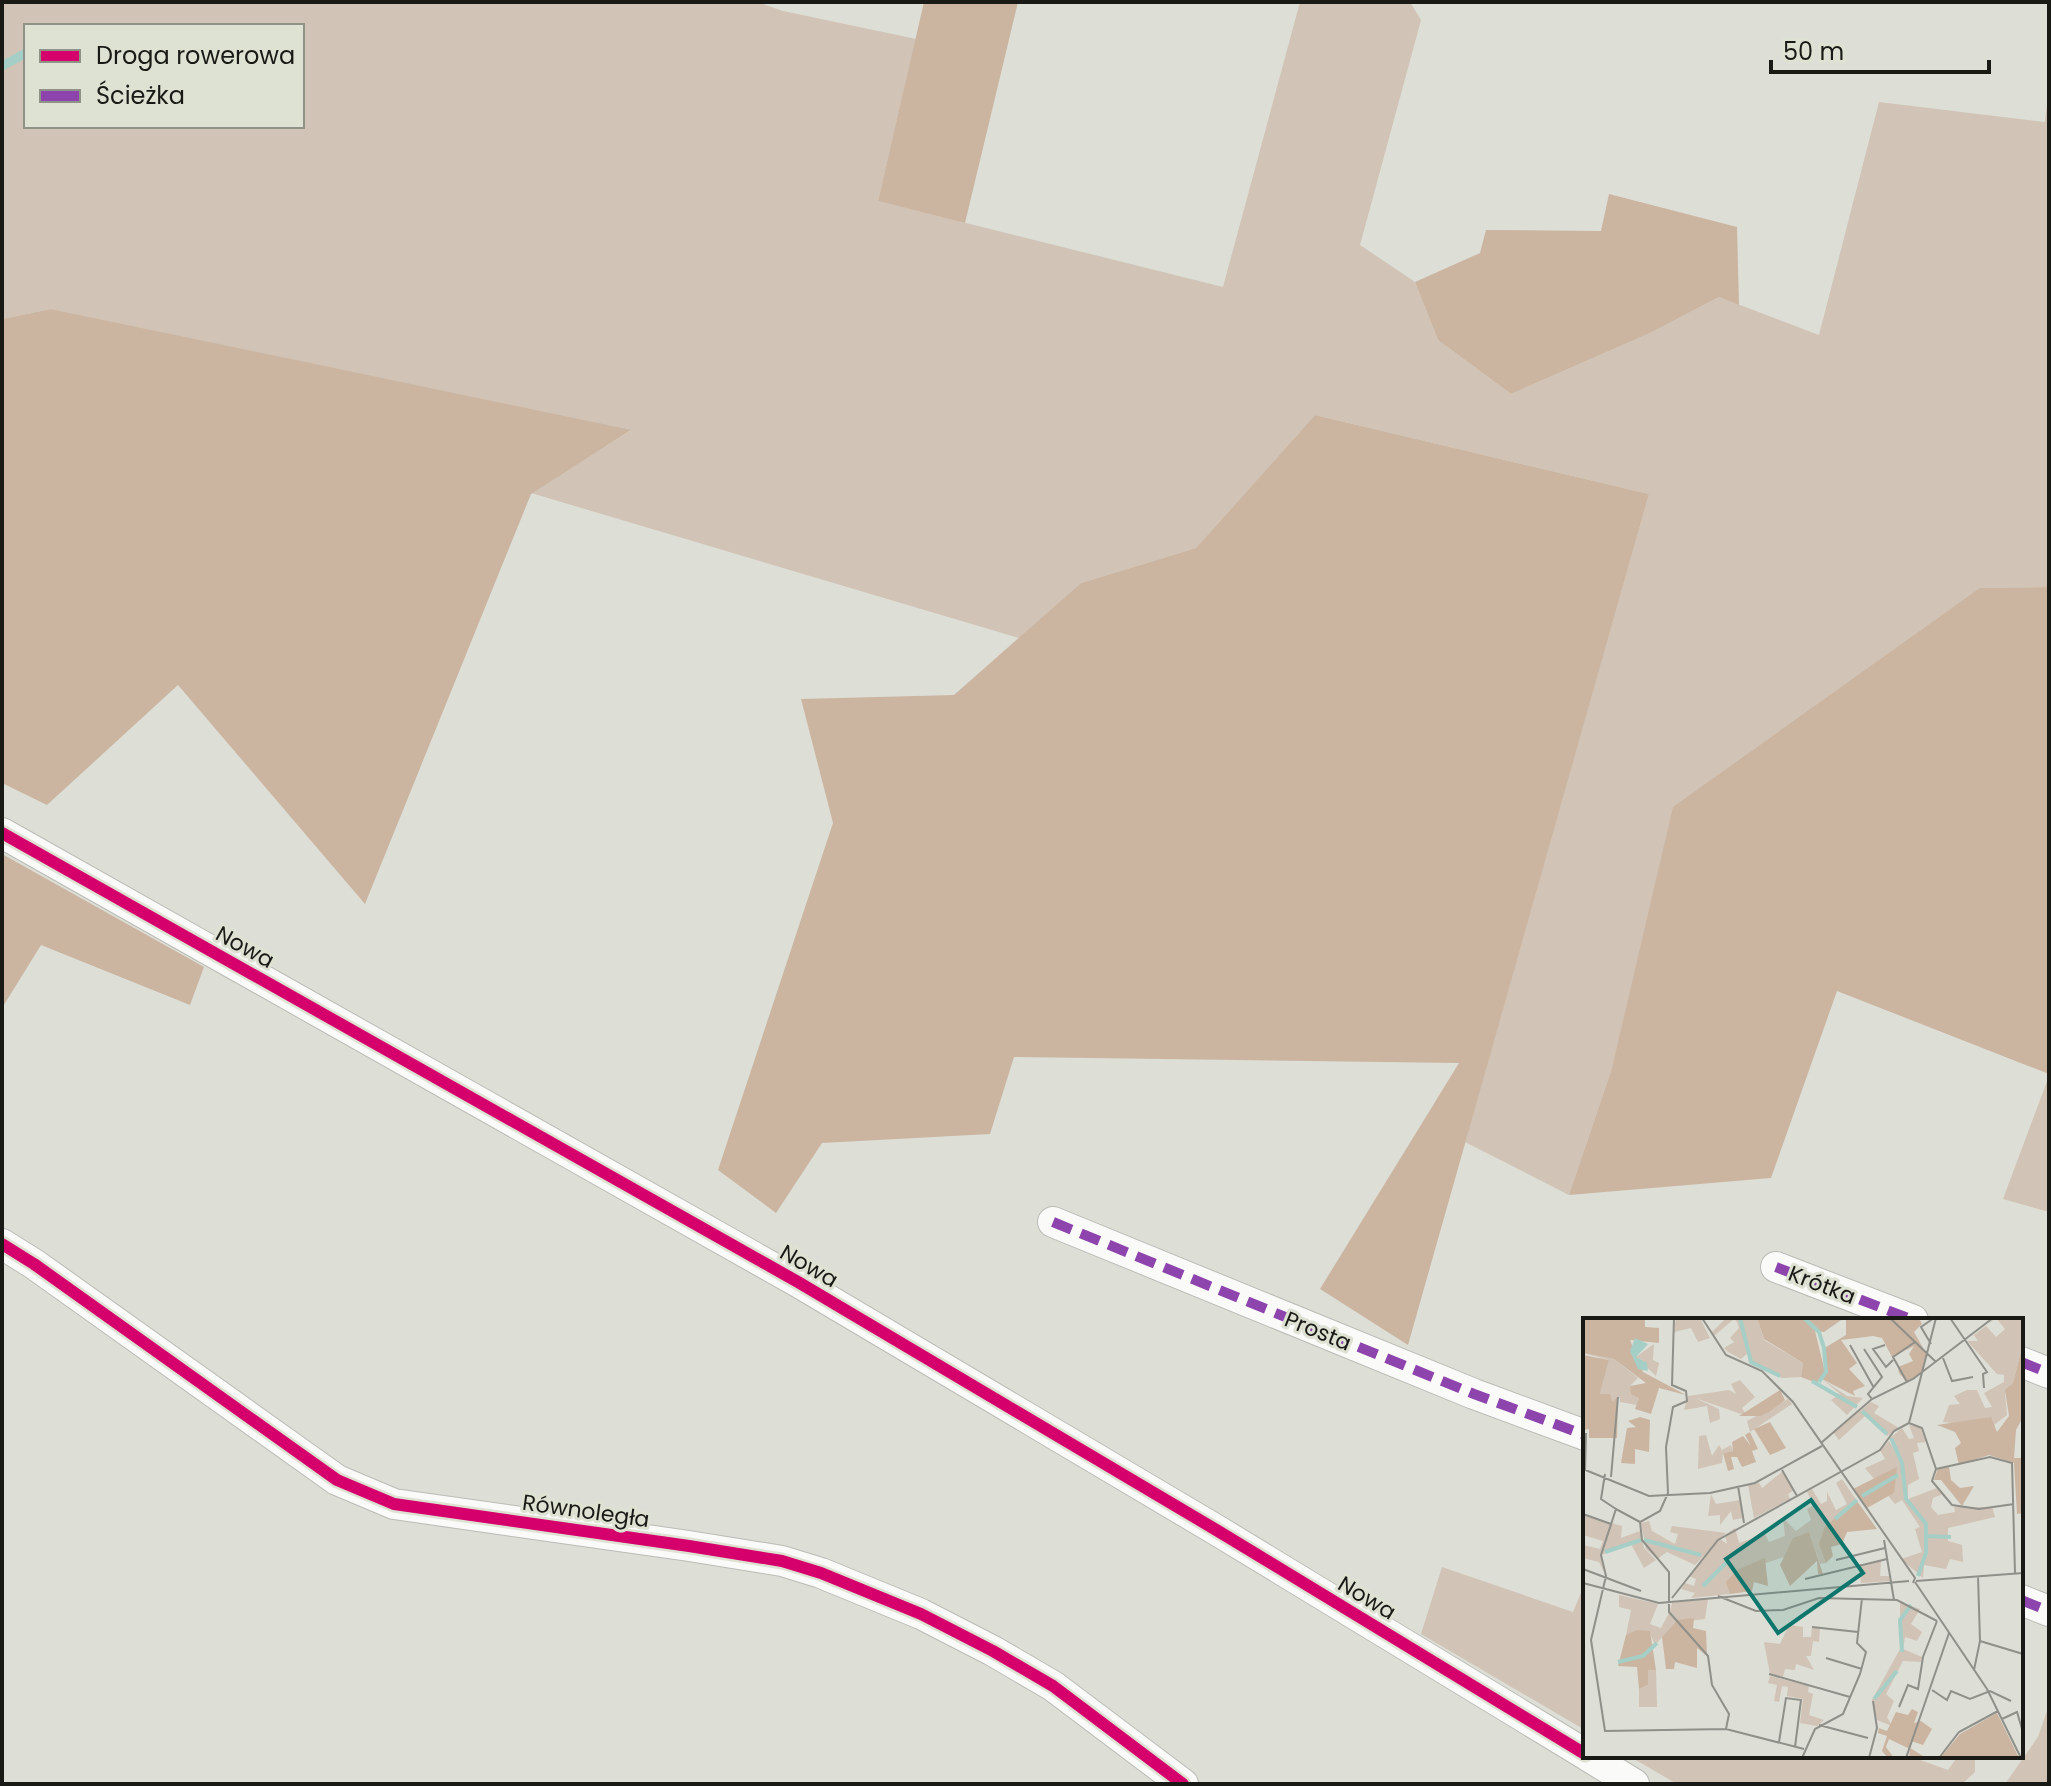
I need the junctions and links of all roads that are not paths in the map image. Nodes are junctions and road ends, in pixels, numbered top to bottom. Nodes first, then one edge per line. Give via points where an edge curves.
1 (2, 833) edge
2 (1053, 1222) dead end
3 (2, 1244) edge
4 (1776, 1267) dead end
5 (1908, 1318) edge
6 (2023, 1363) edge
7 (2049, 1373) edge
8 (1583, 1434) edge
9 (2023, 1601) edge
10 (2049, 1611) edge
11 (1583, 1753) edge
12 (1591, 1758) edge
13 (1183, 1784) edge
14 (1634, 1784) edge

1 - 11 street, Nowa via 836,1304
2 - 8 street, Prosta
3 - 13 street, Równoległa via 337,1480 394,1504 782,1561 821,1573 921,1614 1017,1665 1116,1731
4 - 5 street, Krótka
6 - 7 street
9 - 10 street
12 - 14 street, Nowa

